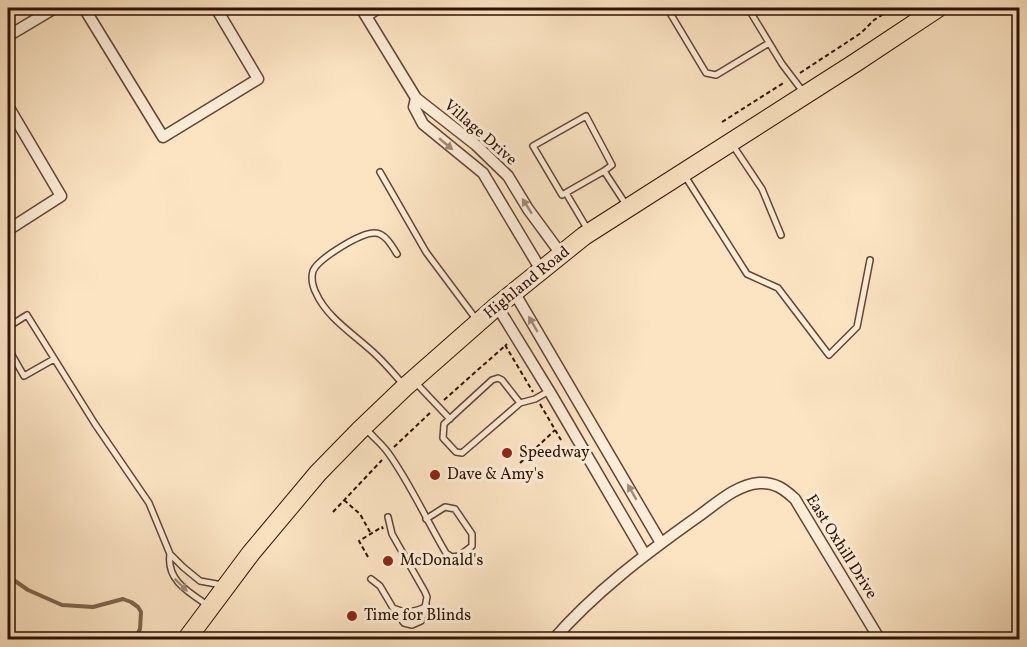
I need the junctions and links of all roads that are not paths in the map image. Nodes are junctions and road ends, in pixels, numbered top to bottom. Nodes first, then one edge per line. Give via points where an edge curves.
1 (55, 8) edge
2 (84, 8) edge
3 (216, 8) edge
4 (380, 8) edge
5 (667, 8) edge
6 (748, 8) edge
7 (938, 8) edge
8 (363, 12) edge
9 (8, 36) edge
10 (769, 43) junction
11 (805, 94) junction
12 (416, 98) junction
13 (8, 106) edge
14 (731, 143) junction
15 (604, 171) junction
16 (380, 172) dead end
17 (683, 172) junction
18 (566, 193) junction
19 (628, 208) junction
20 (8, 230) edge
21 (590, 233) junction
22 (781, 235) dead end
23 (397, 254) dead end
24 (561, 254) junction
25 (870, 260) dead end
26 (541, 270) junction
27 (514, 292) junction
28 (497, 306) junction
29 (479, 322) junction
30 (8, 327) edge
31 (8, 348) edge
32 (54, 358) junction
33 (409, 383) junction
34 (568, 384) junction
35 (550, 393) junction
36 (520, 403) junction
37 (450, 419) junction
38 (364, 426) junction
39 (594, 428) junction
40 (576, 439) junction
41 (388, 517) dead end
42 (426, 519) junction
43 (661, 543) junction
44 (170, 554) junction
45 (645, 555) junction
46 (371, 579) dead end
47 (225, 586) junction
48 (426, 602) junction
49 (209, 606) junction
50 (393, 608) junction
51 (874, 637) edge
52 (186, 639) edge
53 (553, 639) edge

1 - 9 street
2 - 3 street via 163,137 258,79
4 - 8 street
5 - 10 lane via 706,73 716,75
6 - 10 lane
7 - 11 highway, Highland Road
8 - 12 street, Village Drive
10 - 11 lane
11 - 14 highway, Highland Road
24 -> 12 street, Village Drive via 508,176
12 -> 26 street, Village Drive via 414,107 423,124 483,172
13 - 20 street via 61,196
14 - 17 highway, Highland Road
14 - 22 lane via 762,189
15 - 18 lane
15 - 18 lane via 612,165 586,116 533,146 562,195
15 - 19 lane
16 - 29 lane via 426,252
17 - 19 highway, Highland Road
17 - 25 lane via 747,274 778,288 829,355 856,327
18 - 21 lane
19 - 21 highway, Highland Road
21 - 24 highway, Highland Road
23 - 33 lane via 382,235 367,234 317,265 312,282 332,315
24 - 26 highway, Highland Road
26 - 27 highway, Highland Road
27 - 28 highway, Highland Road
34 -> 27 street
28 - 29 highway, Highland Road
28 - 35 street
29 - 33 highway, Highland Road
30 - 32 lane via 27,315
31 - 32 lane via 24,376
32 - 44 lane via 149,503
33 - 37 lane
33 - 38 highway, Highland Road
34 - 35 street
34 - 39 street
35 - 36 lane
35 - 40 street
36 - 37 lane via 498,378
36 - 37 lane via 462,453 443,438 444,424
38 - 42 lane via 388,453
38 - 47 highway, Highland Road via 318,473
39 - 40 street
43 -> 39 street
40 - 45 street
41 - 48 lane via 392,534 425,592
42 - 42 lane via 446,554 459,556 472,546 472,534 455,509 445,507
43 - 45 street, East Oxhill Drive
43 - 51 street, East Oxhill Drive via 736,490 760,483 774,484 795,499
44 - 47 lane via 200,580
44 -> 49 lane via 172,576
45 - 53 street, East Oxhill Drive via 610,582
46 - 50 lane
47 - 49 highway, Highland Road
48 - 50 lane via 425,607 416,610
48 - 50 lane via 421,621 412,626 404,623
49 - 52 highway, Highland Road

